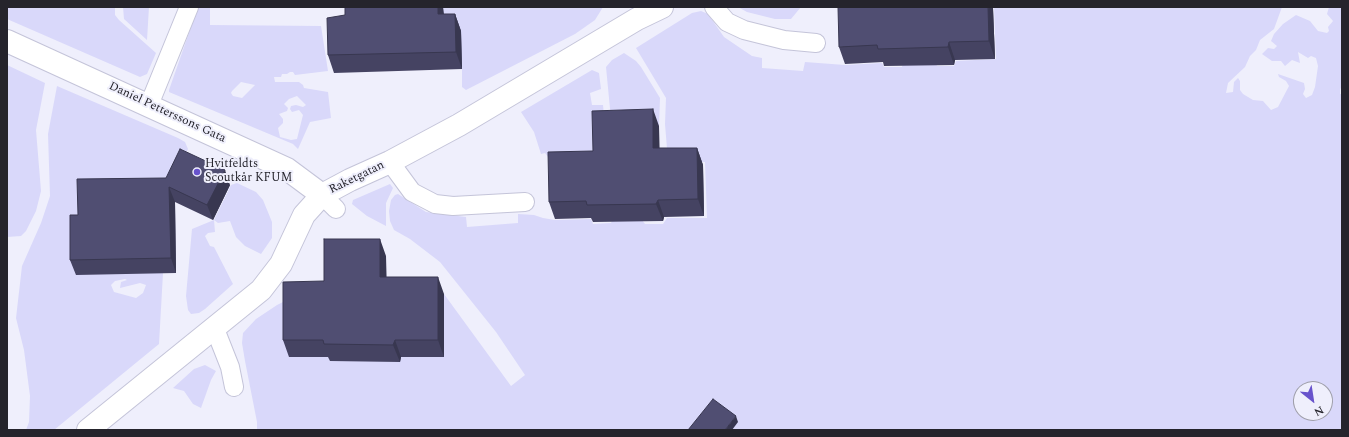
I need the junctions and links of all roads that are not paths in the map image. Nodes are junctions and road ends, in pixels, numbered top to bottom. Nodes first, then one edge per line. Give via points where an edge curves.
1 (189, 7) edge
2 (662, 7) edge
3 (714, 7) edge
4 (634, 13) edge
5 (7, 41) edge
6 (816, 43) dead end
7 (149, 105) junction
8 (390, 162) junction
9 (329, 202) junction
10 (525, 202) dead end
11 (215, 329) junction
12 (234, 386) dead end
13 (88, 430) edge

1 - 7 lane
2 - 4 street, Raketgatan
3 - 6 lane via 727,22 744,30 784,40
4 - 8 street, Raketgatan via 459,125
5 - 7 street, Daniel Petterssons Gata
7 - 9 street, Daniel Petterssons Gata via 287,169
8 - 9 street, Raketgatan via 350,180
8 - 10 lane via 412,192 436,204 453,206
9 - 11 street, Raketgatan via 304,215 284,260 268,282
11 - 12 lane via 230,367
11 - 13 street, Raketgatan

